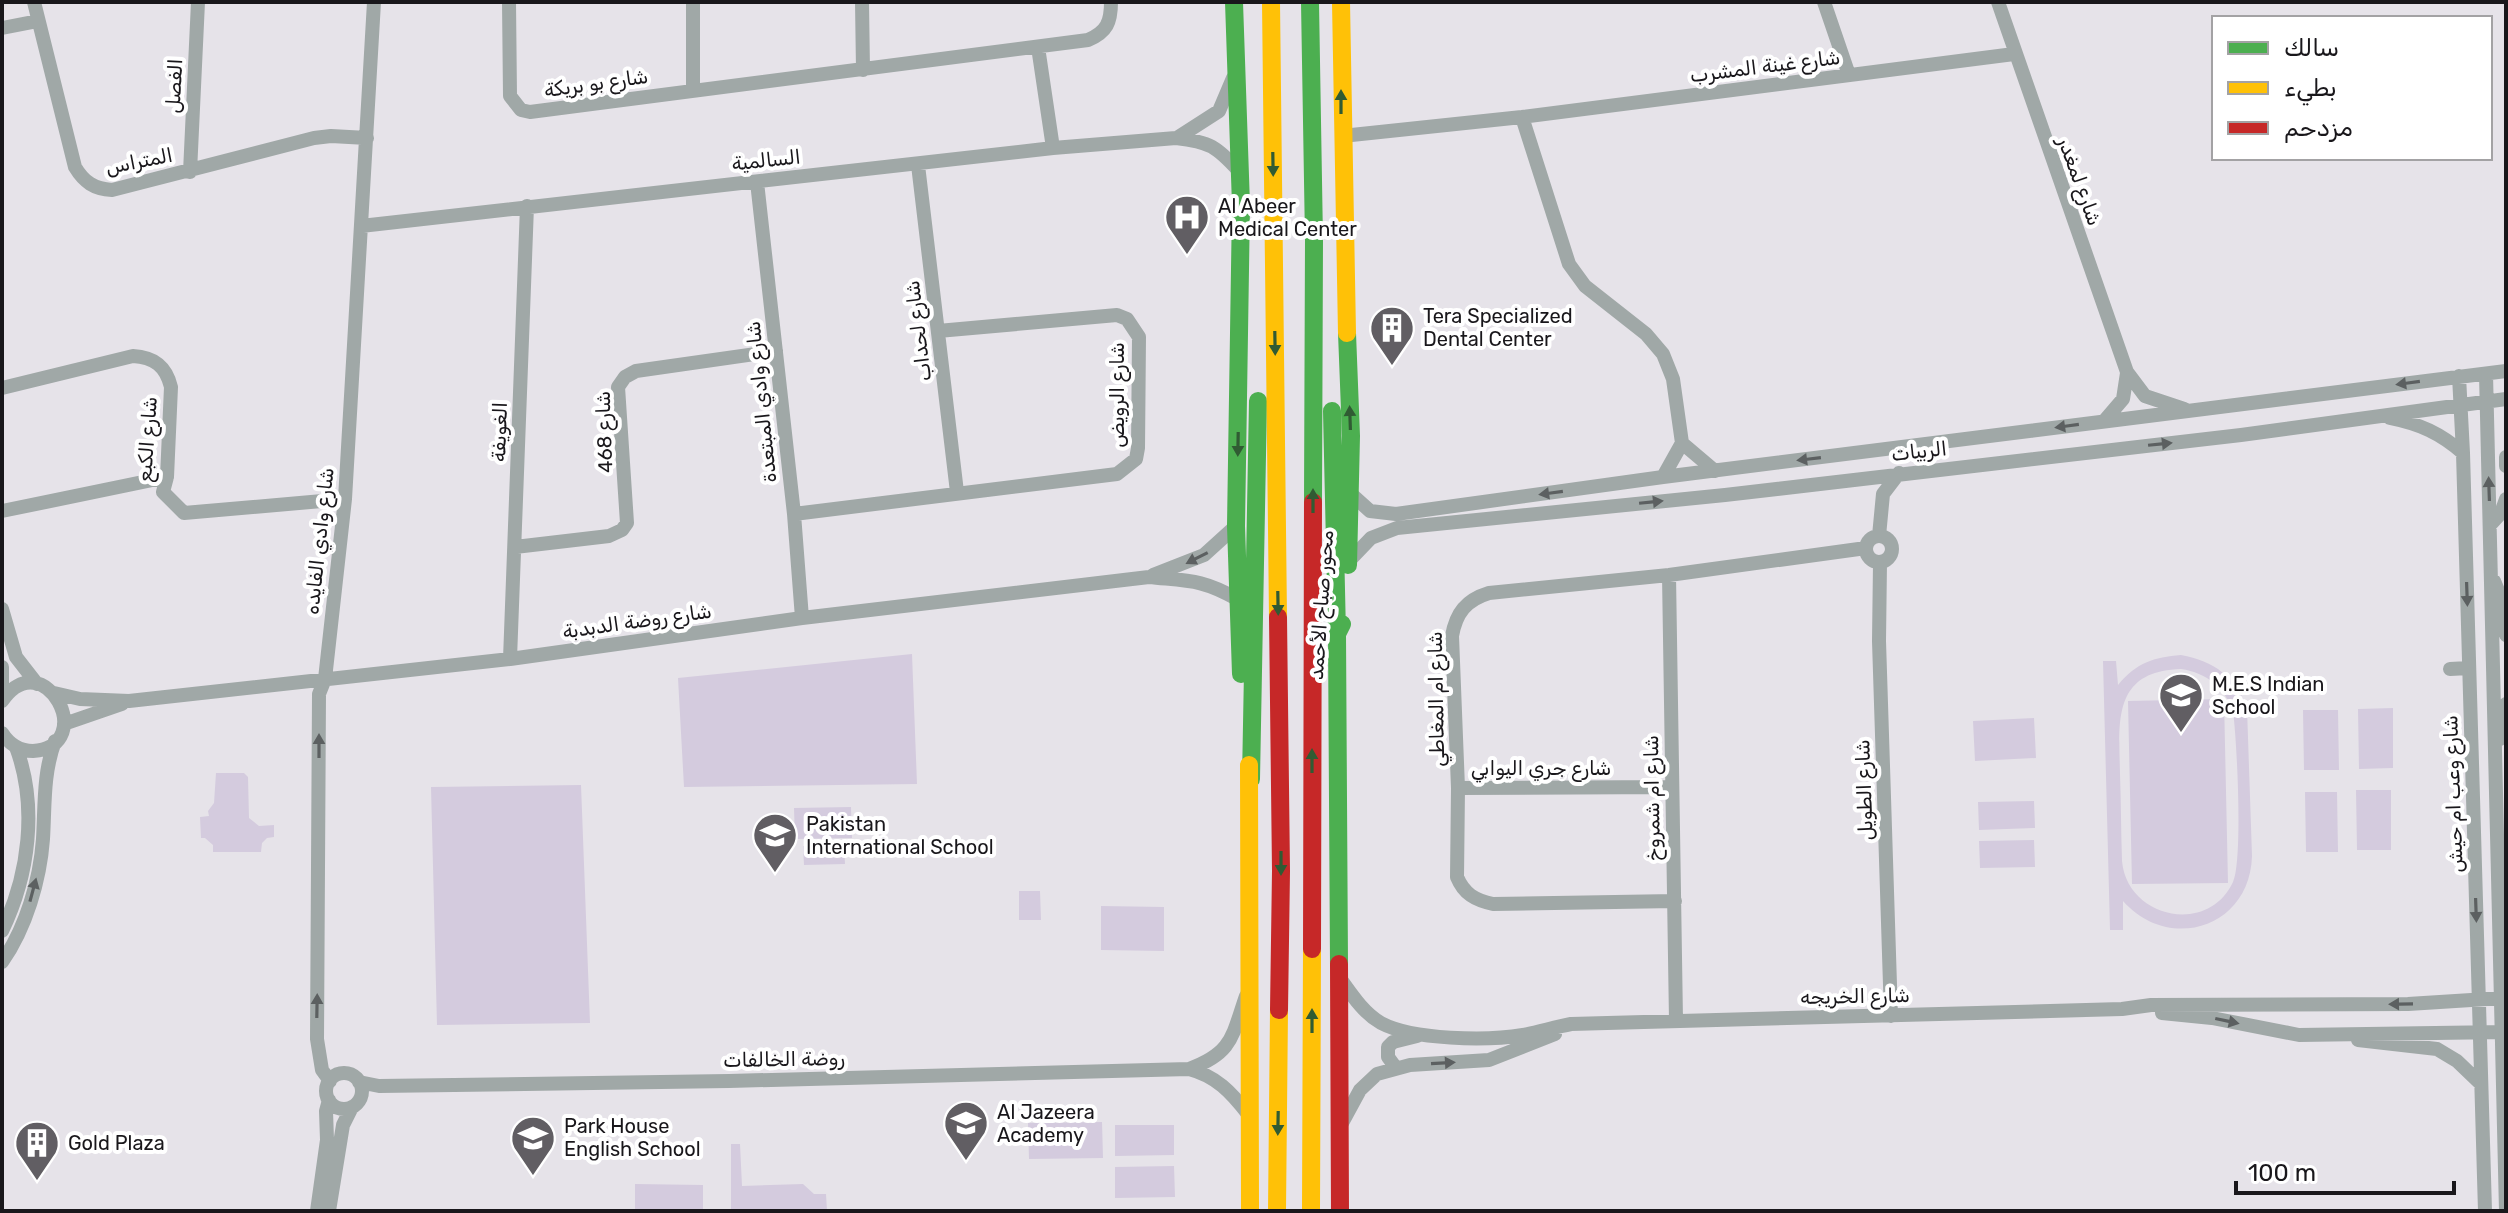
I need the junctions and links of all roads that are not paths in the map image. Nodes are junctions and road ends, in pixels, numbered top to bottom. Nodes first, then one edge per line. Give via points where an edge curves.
1 (34, 2) edge
2 (198, 2) edge
3 (374, 2) edge
4 (509, 2) edge
5 (693, 2) edge
6 (862, 2) edge
7 (1111, 2) edge
8 (1234, 2) edge
9 (1271, 2) edge
10 (1310, 2) edge
11 (1341, 2) edge
12 (1824, 2) edge
13 (1998, 2) edge
14 (38, 21) junction
15 (2, 28) edge
16 (1038, 47) junction
17 (2014, 54) junction
18 (1236, 69) junction
19 (863, 70) junction
20 (1849, 75) junction
21 (693, 90) junction
22 (1312, 112) junction
23 (1522, 117) junction
24 (1342, 136) junction
25 (367, 138) junction
26 (1176, 138) junction
27 (1053, 148) junction
28 (918, 165) junction
29 (1239, 171) junction
30 (190, 172) junction
31 (757, 182) junction
32 (527, 206) junction
33 (1274, 209) junction
34 (361, 226) junction
35 (938, 331) junction
36 (776, 351) junction
37 (2506, 371) edge
38 (2127, 372) junction
39 (2486, 374) junction
40 (2459, 376) junction
41 (2, 388) edge
42 (2506, 399) edge
43 (2487, 401) junction
44 (2461, 404) junction
45 (2191, 411) junction
46 (2377, 415) junction
47 (2105, 421) junction
48 (1682, 443) junction
49 (2463, 453) junction
50 (2506, 457) edge
51 (2506, 466) edge
52 (1715, 471) junction
53 (1899, 473) junction
54 (167, 477) junction
55 (1663, 477) junction
56 (957, 492) junction
57 (1350, 493) junction
58 (345, 499) junction
59 (2506, 499) edge
60 (2, 511) edge
61 (794, 514) junction
62 (2490, 525) junction
63 (1236, 526) junction
64 (1879, 536) junction
65 (515, 547) junction
66 (1866, 548) junction
67 (1348, 563) junction
68 (1880, 563) junction
69 (1669, 575) junction
70 (1149, 577) junction
71 (2491, 578) junction
72 (1237, 599) junction
73 (2, 609) edge
74 (802, 618) junction
75 (1337, 634) junction
76 (2506, 635) edge
77 (510, 659) junction
78 (2, 667) edge
79 (2469, 668) junction
80 (2450, 669) dead end
81 (325, 679) junction
82 (37, 684) junction
83 (54, 693) junction
84 (2, 700) edge
85 (129, 701) junction
86 (2506, 704) edge
87 (64, 724) junction
88 (2, 733) edge
89 (55, 741) junction
90 (16, 747) junction
91 (2496, 747) junction
92 (1251, 779) junction
93 (1671, 787) junction
94 (1458, 788) junction
95 (2498, 801) junction
96 (2506, 820) edge
97 (1675, 901) junction
98 (2, 931) edge
99 (2, 962) edge
100 (1339, 976) junction
101 (1249, 988) junction
102 (2503, 998) junction
103 (2479, 999) junction
104 (2122, 1009) junction
105 (1891, 1016) junction
106 (1676, 1020) junction
107 (1590, 1025) junction
108 (2480, 1032) junction
109 (2503, 1032) junction
110 (1425, 1034) junction
111 (2335, 1034) junction
112 (1396, 1068) junction
113 (1189, 1069) junction
114 (330, 1081) junction
115 (2481, 1084) junction
116 (358, 1095) junction
117 (329, 1100) junction
118 (1248, 1114) junction
119 (1339, 1128) junction
120 (317, 1211) edge
121 (329, 1211) edge
122 (1250, 1211) edge
123 (1277, 1211) edge
124 (1311, 1211) edge
125 (1340, 1211) edge
126 (2485, 1211) edge
127 (2506, 1211) edge

1 - 14 street, المتراس
2 - 30 street, الفصل
3 - 25 street, شارع وادي الفايده
4 - 21 street, شارع بو بريكة via 510,96 521,110
5 - 21 street
6 - 19 street
7 - 16 street, شارع بو بريكة via 1108,25 1095,37
8 - 18 main road
9 -> 33 main road, محور صباح الأحمد
10 - 22 main road, محور صباح الأحمد
24 -> 11 main road, محور صباح الأحمد
12 - 20 street
13 - 17 street, شارع لمغدر
14 - 15 street
14 - 30 street, المتراس via 80,177 112,190
16 - 19 street, شارع بو بريكة
16 - 27 street
17 - 20 street, شارع غينة المشرب
17 - 38 street, شارع لمغدر
18 - 26 street, السالمية via 1219,111
18 - 29 main road
19 - 21 street, شارع بو بريكة
20 - 23 street, شارع غينة المشرب
22 - 75 main road via 1325,164
124 -> 22 main road, محور صباح الأحمد
23 - 24 street, شارع غينة المشرب
23 - 48 street via 1569,264 1585,286 1663,354 1673,379
57 -> 24 main road, محور صباح الأحمد
25 - 30 street, المتراس via 314,138
25 - 34 street, شارع وادي الفايده
26 - 27 street, السالمية
26 - 29 street, السالمية via 1212,145
27 - 28 street, السالمية
28 - 31 street, السالمية
28 - 35 street, شارع لحداب
29 -> 63 main road
31 - 32 street, السالمية
31 - 36 street, شارع وادي المبتعدة
32 - 34 street, السالمية
32 - 65 street, الغويفة
33 - 92 main road via 1264,256 1258,364
33 -> 123 main road, محور صباح الأحمد via 1281,871
34 - 58 street, شارع وادي الفايده
35 - 56 street, شارع لحداب
35 - 56 street, شارع الرويض via 1117,315 1127,319 1139,337 1138,448 1128,467 1117,474
36 - 61 street, شارع وادي المبتعدة
36 - 65 street, شارع 468 via 636,371 625,377 618,387 627,523 609,536
37 - 39 street, الربيات
38 - 45 street, شارع لمغدر via 2145,396
38 - 47 street via 2123,399
39 - 40 street, الربيات
39 - 43 street
40 - 44 street, شارع وعب ام حيش
40 -> 45 street, الربيات
41 - 54 street, شارع الكبع via 133,356 154,360 169,376 171,387
42 - 43 street, الربيات
43 - 44 street, الربيات
62 -> 43 street
44 - 46 street, الربيات
44 - 49 street, شارع وعب ام حيش
45 - 47 street, الربيات
46 - 49 street via 2427,427
53 -> 46 street, الربيات
47 -> 52 street, الربيات
48 - 52 street
48 - 55 street
49 -> 79 street, شارع وعب ام حيش
50 - 51 street
52 - 55 street, الربيات
53 - 64 street via 1883,494
67 -> 53 street, الربيات via 1371,538 1397,528
54 - 58 street, شارع الكبع via 163,492 184,513
54 - 60 street
55 -> 57 street, الربيات via 1396,514 1370,511
56 - 61 street, شارع الرويض
57 - 67 main road, محور صباح الأحمد
58 - 81 street, شارع وادي الفايده
59 - 62 street
61 - 74 street, شارع وادي المبتعدة
62 - 71 street
63 -> 70 street, شارع روضة الدبدبة via 1204,555
63 - 72 main road
64 - 66 street
64 - 68 street via 1893,549
65 - 77 street, الغويفة
66 - 68 street via 1870,559
66 - 69 street, شارع ام المغاطي
67 - 75 main road, محور صباح الأحمد via 1345,614
68 - 105 street, شارع الطويل
69 - 93 street, شارع ام شمروخ
69 - 94 street, شارع ام المغاطي via 1489,593 1462,609 1452,636
70 - 72 street, شارع روضة الدبدبة via 1199,581
70 - 74 street, شارع روضة الدبدبة
71 - 76 street via 2500,592
71 - 91 street
72 - 92 main road via 1243,731
73 - 82 street via 16,657
74 - 77 street, شارع روضة الدبدبة
75 - 100 main road, محور صباح الأحمد
77 - 81 street, شارع روضة الدبدبة
78 - 84 street
79 - 80 street
79 -> 103 street, شارع وعب ام حيش
81 - 85 street, شارع روضة الدبدبة
114 -> 81 street, شارع وادي الفايده via 322,1070 317,1039 319,694
82 - 83 street, شارع روضة الدبدبة
82 - 84 street via 16,687
83 - 85 street, شارع روضة الدبدبة
83 - 87 street via 64,710
85 - 87 street, شارع روضة الدبدبة
86 - 91 street
87 - 89 street
88 - 90 street
89 - 90 street via 36,750
99 -> 89 street via 21,927 35,883 45,780
90 - 98 street via 29,794 26,856
91 - 95 street
92 - 101 main road
93 - 94 street, شارع جري اليوابي
93 - 97 street, شارع ام شمروخ
94 - 97 street, شارع ام المغاطي via 1457,877 1468,895 1493,904
95 - 96 street
95 - 102 street
97 - 106 street, شارع ام شمروخ
100 - 110 street, شارع الخريجه via 1377,1020
100 - 119 main road, محور صباح الأحمد
101 - 113 street, روضة الخالفات via 1230,1042 1219,1056
101 - 118 main road
102 - 103 street, شارع الخريجه
102 - 109 street
103 -> 104 street, شارع الخريجه
103 - 108 street, شارع وعب ام حيش
104 - 105 street, شارع الخريجه
104 -> 111 street, شارع الخريجه via 2212,1018 2285,1034
105 - 106 street, شارع الخريجه
106 - 107 street, شارع الخريجه
107 - 110 street, شارع الخريجه via 1502,1037
112 -> 107 street, شارع الخريجه via 1489,1060
108 - 109 street, شارع الخريجه
108 - 111 street, شارع الخريجه
108 - 115 street, شارع وعب ام حيش
109 - 127 street
110 - 112 street, شارع الخريجه via 1388,1047
111 - 115 street via 2368,1043 2437,1049
112 - 119 street, شارع الخريجه via 1373,1076
113 - 116 street, روضة الخالفات via 379,1086
113 - 118 street, روضة الخالفات via 1223,1085
114 - 116 street via 344,1074 354,1077
114 - 117 street
115 - 126 street, شارع وعب ام حيش
116 - 117 street via 337,1107
116 - 121 street via 343,1125
117 - 120 street
118 - 122 main road
119 - 125 main road, محور صباح الأحمد

